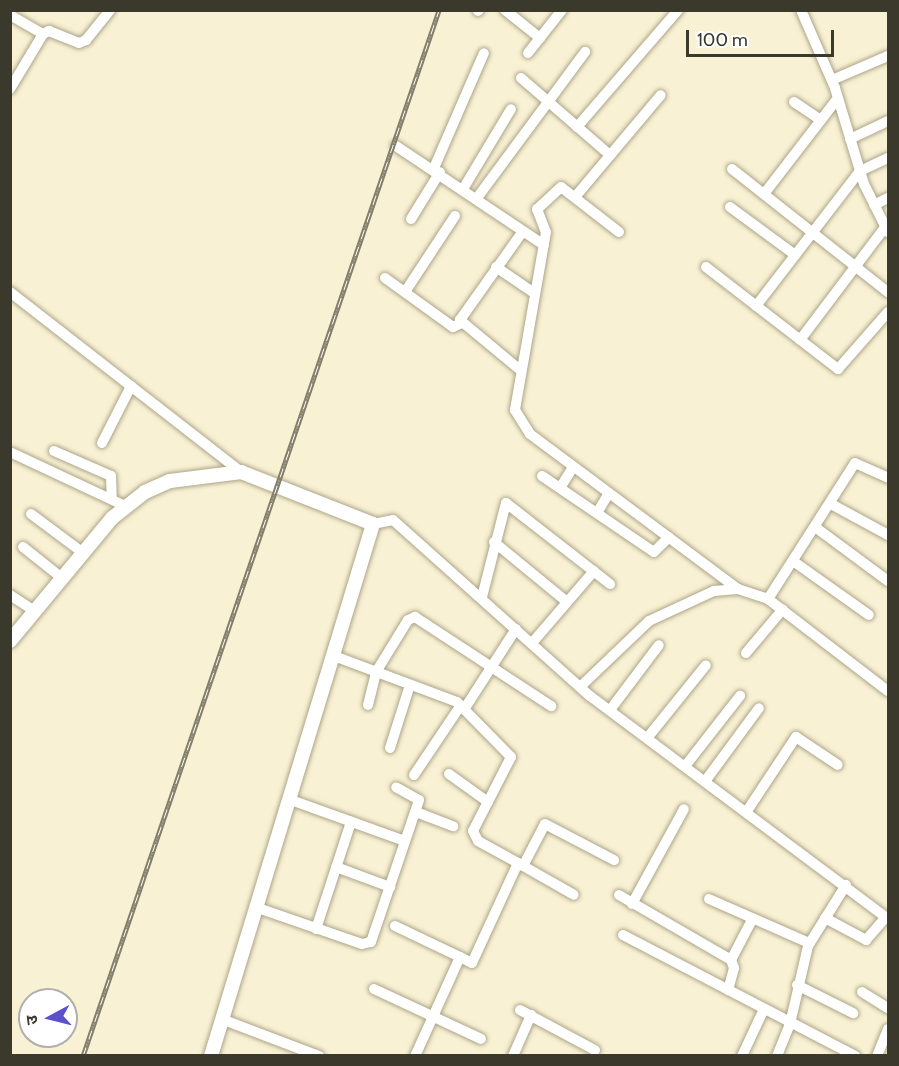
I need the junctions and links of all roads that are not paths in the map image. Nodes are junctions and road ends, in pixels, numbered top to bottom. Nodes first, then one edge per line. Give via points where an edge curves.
1 (110, 10) edge
2 (505, 10) edge
3 (562, 10) edge
4 (678, 10) edge
5 (801, 10) edge
6 (10, 15) edge
7 (43, 34) junction
8 (540, 38) junction
9 (585, 52) dead end
10 (484, 53) dead end
11 (528, 53) dead end
12 (888, 56) edge
13 (521, 78) dead end
14 (832, 80) junction
15 (10, 89) edge
16 (661, 95) dead end
17 (838, 98) junction
18 (547, 100) junction
19 (794, 102) dead end
20 (511, 109) dead end
21 (821, 120) junction
22 (888, 121) edge
23 (577, 127) junction
24 (850, 139) junction
25 (396, 146) dead end
26 (610, 155) junction
27 (888, 158) edge
28 (732, 169) dead end
29 (437, 170) junction
30 (860, 171) junction
31 (463, 189) junction
32 (764, 194) junction
33 (575, 197) junction
34 (477, 198) junction
35 (888, 198) edge
36 (874, 205) junction
37 (730, 207) dead end
38 (455, 216) dead end
39 (411, 219) dead end
40 (887, 230) edge
41 (523, 231) junction
42 (619, 231) dead end
43 (813, 232) junction
44 (544, 245) junction
45 (795, 255) junction
46 (855, 266) junction
47 (496, 267) junction
48 (706, 267) dead end
49 (386, 278) dead end
50 (10, 292) edge
51 (405, 292) junction
52 (888, 292) edge
53 (534, 293) junction
54 (756, 306) junction
55 (888, 312) edge
56 (462, 323) junction
57 (800, 340) junction
58 (519, 369) junction
59 (131, 386) junction
60 (102, 443) dead end
61 (54, 451) dead end
62 (12, 453) edge
63 (573, 467) junction
64 (241, 472) junction
65 (542, 476) dead end
66 (888, 478) edge
67 (560, 488) junction
68 (609, 493) junction
69 (112, 499) junction
70 (831, 504) junction
71 (125, 506) junction
72 (597, 513) junction
73 (31, 514) dead end
74 (373, 524) junction
75 (815, 527) junction
76 (888, 535) edge
77 (669, 537) junction
78 (494, 542) junction
79 (23, 547) dead end
80 (82, 552) junction
81 (793, 561) junction
82 (594, 571) junction
83 (62, 578) junction
84 (888, 581) edge
85 (610, 584) dead end
86 (738, 590) junction
87 (10, 595) edge
88 (482, 597) junction
89 (768, 598) junction
90 (567, 602) junction
91 (783, 609) junction
92 (35, 611) junction
93 (869, 615) dead end
94 (516, 629) junction
95 (10, 641) edge
96 (532, 644) junction
97 (659, 645) dead end
98 (746, 653) dead end
99 (334, 656) junction
100 (491, 665) junction
101 (706, 665) dead end
102 (376, 672) junction
103 (410, 685) junction
104 (580, 687) junction
105 (888, 691) edge
106 (740, 696) dead end
107 (368, 705) dead end
108 (551, 706) dead end
109 (463, 707) junction
110 (759, 708) dead end
111 (610, 710) junction
112 (648, 737) junction
113 (390, 748) dead end
114 (686, 765) junction
115 (838, 765) dead end
116 (449, 774) dead end
117 (414, 775) dead end
118 (706, 780) junction
119 (396, 787) dead end
120 (291, 800) junction
121 (488, 802) junction
122 (684, 809) dead end
123 (747, 811) junction
124 (416, 812) junction
125 (351, 822) junction
126 (453, 826) dead end
127 (405, 841) junction
128 (614, 860) dead end
129 (520, 864) junction
130 (336, 867) junction
131 (846, 885) junction
132 (390, 886) junction
133 (574, 894) dead end
134 (619, 895) dead end
135 (709, 899) dead end
136 (632, 904) junction
137 (258, 908) junction
138 (753, 918) junction
139 (825, 918) junction
140 (887, 918) edge
141 (394, 926) dead end
142 (316, 929) junction
143 (623, 935) dead end
144 (809, 943) junction
145 (460, 957) junction
146 (731, 960) junction
147 (797, 985) junction
148 (374, 989) dead end
149 (728, 990) junction
150 (862, 992) dead end
151 (888, 1008) edge
152 (764, 1009) junction
153 (520, 1010) dead end
154 (853, 1013) dead end
155 (531, 1015) junction
156 (433, 1016) junction
157 (224, 1020) junction
158 (790, 1024) junction
159 (888, 1029) edge
160 (482, 1040) dead end
161 (285, 1043) junction
162 (595, 1050) dead end
163 (211, 1056) edge
164 (280, 1056) edge
165 (319, 1056) edge
166 (415, 1056) edge
167 (513, 1056) edge
168 (742, 1056) edge
169 (777, 1056) edge
170 (855, 1056) edge
171 (877, 1056) edge

1 - 7 street via 86,40 79,43 49,31
2 - 8 street
3 - 8 street
4 - 23 street
5 - 14 street
6 - 7 street
7 - 15 street
8 - 11 street
9 - 18 street
10 - 29 street
12 - 14 street
13 - 18 street
14 - 17 street
16 - 26 street
17 - 21 street
17 - 24 street
18 - 23 street
18 - 34 street
19 - 21 street
20 - 31 street
21 - 32 street
22 - 24 street
23 - 26 street
24 - 30 street
25 - 29 street
26 - 33 street
27 - 30 street
28 - 32 street
29 - 31 street
29 - 39 street
30 - 36 street
30 - 43 street
31 - 34 street
32 - 43 street
33 - 42 street
33 - 44 street via 558,186 537,209 536,215 545,226
34 - 41 street
35 - 36 street
36 - 40 street
37 - 45 street
38 - 51 street
40 - 46 street
41 - 44 street
41 - 47 street
43 - 45 street
43 - 46 street
44 - 53 street
45 - 54 street
46 - 52 street
46 - 57 street
47 - 53 street
47 - 56 street via 462,314
48 - 54 street
49 - 51 street
50 - 59 street
51 - 56 street via 453,327
53 - 58 street
54 - 57 street
55 - 57 street via 843,368 834,367
56 - 58 street
58 - 63 street via 515,394 519,422
59 - 60 street
59 - 64 street
61 - 69 street via 111,476
62 - 69 street
63 - 67 street
63 - 68 street
64 - 71 main road via 170,481
64 - 74 main road
65 - 67 street
66 - 70 street via 855,463
67 - 72 street
68 - 72 street
68 - 77 street
69 - 71 street
70 - 75 street
70 - 76 street
71 - 80 main road
72 - 77 street via 654,552
73 - 80 street
74 - 88 street via 393,520
74 - 99 main road
75 - 81 street
75 - 84 street
77 - 86 street
78 - 82 street via 506,503
78 - 88 street
78 - 90 street
79 - 83 street
80 - 83 main road
81 - 89 street
81 - 93 street
82 - 85 street
82 - 90 street
83 - 92 main road
86 - 89 street
86 - 104 street via 714,591 649,621
87 - 92 street
88 - 94 street
89 - 91 street
90 - 96 street
91 - 98 street
91 - 105 street
92 - 95 main road
94 - 96 street
94 - 100 street
96 - 104 street
97 - 111 street
99 - 102 street
99 - 120 main road
100 - 102 street via 416,617 408,620
100 - 108 street
100 - 109 street
101 - 112 street
102 - 103 street
102 - 107 street
103 - 109 street
103 - 113 street
104 - 111 street
106 - 114 street
109 - 117 street
109 - 121 street via 511,757
110 - 118 street
111 - 112 street
112 - 114 street
114 - 118 street
115 - 123 street via 796,737
116 - 121 street
118 - 123 street
119 - 124 street via 419,796
120 - 125 street
120 - 137 main road
121 - 129 street via 474,824 474,836
122 - 136 street
123 - 131 street
124 - 126 street
124 - 127 street
125 - 127 street
125 - 130 street
127 - 132 street
128 - 129 street via 545,824
129 - 133 street
129 - 145 street via 472,963
130 - 132 street
130 - 142 street
131 - 139 street
131 - 140 street
132 - 142 street via 368,944
134 - 136 street
135 - 138 street
136 - 146 street
137 - 142 street
137 - 157 main road
138 - 144 street
138 - 146 street
139 - 140 street via 866,940
139 - 144 street
141 - 145 street
143 - 149 street
144 - 147 street
145 - 156 street
146 - 149 street via 734,968
147 - 154 street
147 - 158 street
148 - 156 street
149 - 152 street
150 - 151 street
152 - 158 street
152 - 168 street
153 - 155 street
155 - 162 street
155 - 167 street
156 - 160 street
156 - 166 street
157 - 161 street
157 - 163 main road
158 - 169 street
158 - 170 street
159 - 171 street
161 - 164 street
161 - 165 street

